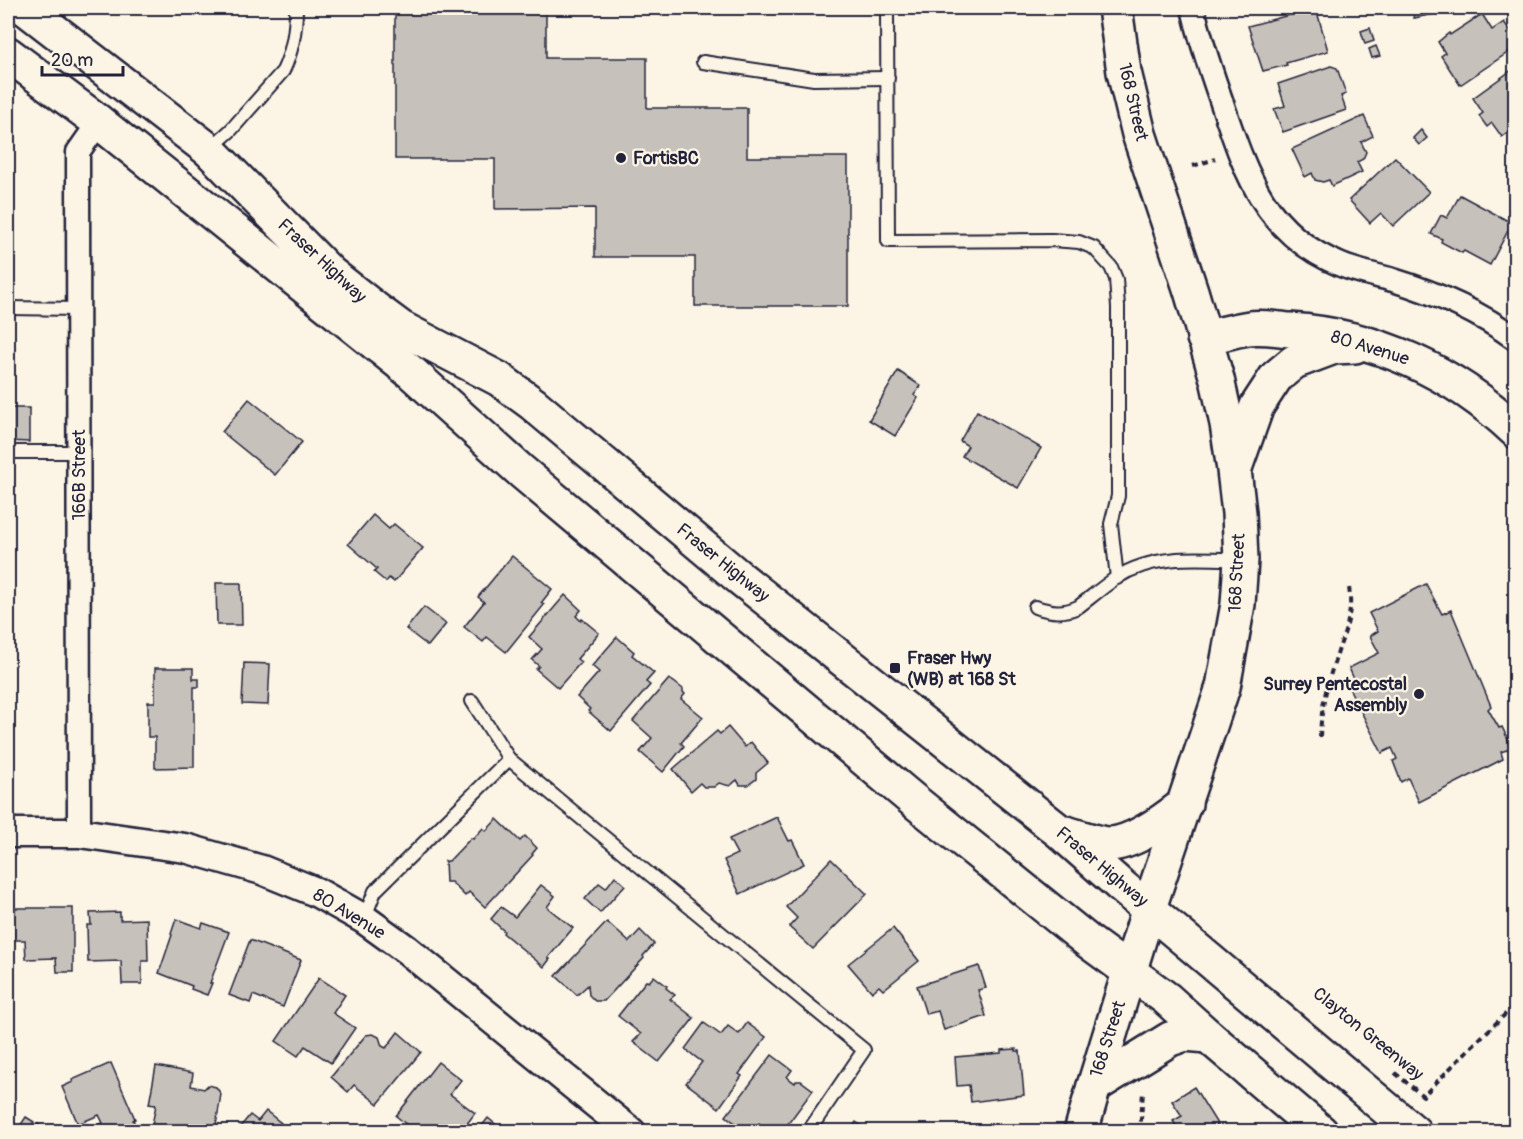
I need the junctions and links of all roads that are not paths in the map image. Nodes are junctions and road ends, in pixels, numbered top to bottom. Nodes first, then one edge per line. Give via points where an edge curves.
1 (25, 8) edge
2 (296, 8) edge
3 (887, 8) edge
4 (1115, 8) edge
5 (1193, 8) edge
6 (8, 54) edge
7 (704, 62) dead end
8 (888, 78) junction
9 (99, 122) junction
10 (209, 150) junction
11 (8, 308) edge
12 (79, 309) junction
13 (1204, 338) junction
14 (1515, 339) edge
15 (1371, 345) junction
16 (1515, 431) edge
17 (8, 452) edge
18 (79, 452) junction
19 (1234, 470) junction
20 (1241, 560) junction
21 (1117, 578) junction
22 (1035, 607) dead end
23 (472, 701) dead end
24 (509, 759) junction
25 (1185, 804) junction
26 (1059, 831) junction
27 (8, 833) edge
28 (79, 833) junction
29 (1149, 908) junction
30 (364, 919) junction
31 (1129, 972) junction
32 (1208, 1036) junction
33 (1094, 1086) junction
34 (632, 1131) edge
35 (808, 1131) edge
36 (1082, 1131) edge
37 (1321, 1131) edge
38 (1414, 1131) edge

1 - 10 main road, Fraser Highway
2 - 10 lane via 295,35 283,71
3 - 8 lane
4 - 13 main road, 168 Street via 1124,72 1139,134
5 - 14 street via 1240,157 1264,203 1289,233 1340,265 1441,297
6 - 9 main road, Fraser Highway
7 - 8 lane via 814,79
8 - 21 lane via 888,241 1079,242 1094,248 1111,267 1118,307 1118,496 1111,524
9 - 12 street, 166B Street via 78,152
9 - 31 main road, Fraser Highway via 412,373 522,472 903,792
10 - 26 main road, Fraser Highway via 331,274 401,328 499,379 533,404 740,578
11 - 12 lane
12 - 18 street, 166B Street
13 - 15 main road, 80 Avenue via 1250,328 1319,332
13 - 19 main road, 168 Street via 1227,424
15 - 16 main road, 80 Avenue via 1417,362 1459,385
15 - 19 main road via 1334,347 1294,362 1276,377 1257,406
17 - 18 lane
18 - 28 street, 166B Street
19 - 20 main road, 168 Street
20 - 21 lane via 1163,560
20 - 25 main road, 168 Street via 1238,604 1223,687
21 - 22 lane via 1073,609 1056,613
23 - 24 lane
24 - 30 lane via 375,891
24 - 35 lane via 864,1050
25 - 26 main road via 1157,825 1127,840 1107,844
25 - 29 main road, 168 Street
26 - 29 main road, Fraser Highway
27 - 28 street, 80 Avenue
28 - 30 street, 80 Avenue via 185,848 262,870 316,892
29 - 31 main road, 168 Street
29 - 38 main road, Fraser Highway
30 - 34 street, 80 Avenue
31 - 32 main road, Fraser Highway
31 - 33 main road, 168 Street
32 - 33 main road via 1185,1034 1170,1039
32 - 37 main road, Fraser Highway
33 - 36 main road, 168 Street

